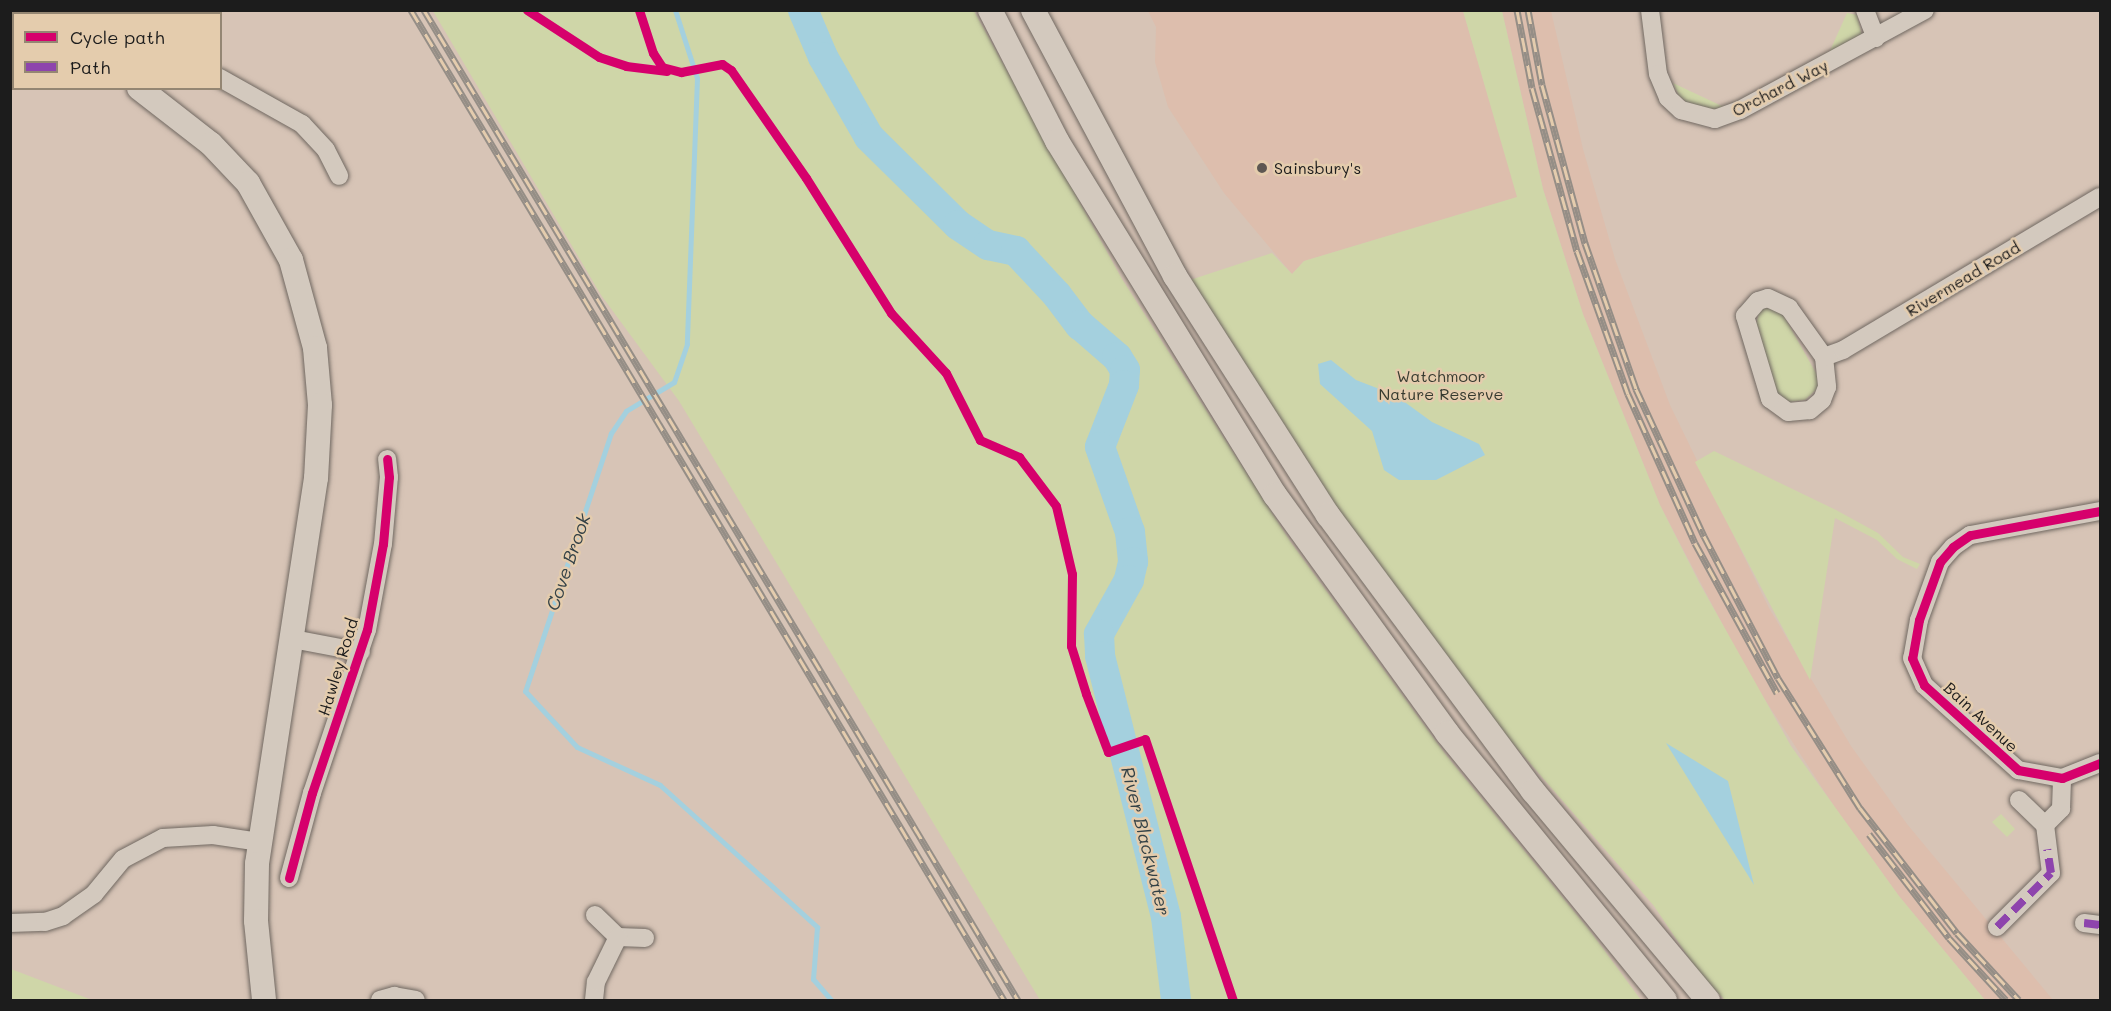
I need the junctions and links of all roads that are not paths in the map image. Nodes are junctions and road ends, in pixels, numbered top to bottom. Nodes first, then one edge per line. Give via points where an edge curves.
1 (990, 10) edge
2 (1033, 10) edge
3 (1650, 10) edge
4 (1864, 10) edge
5 (1925, 10) edge
6 (1876, 38) junction
7 (222, 79) edge
8 (142, 90) edge
9 (339, 176) dead end
10 (2100, 197) edge
11 (1824, 357) junction
12 (387, 459) dead end
13 (2100, 511) edge
14 (292, 639) junction
15 (361, 652) junction
16 (2100, 764) edge
17 (2062, 778) junction
18 (2019, 800) dead end
19 (2045, 825) junction
20 (260, 842) junction
21 (289, 878) dead end
22 (595, 915) dead end
23 (10, 923) edge
24 (1996, 927) dead end
25 (618, 937) junction
26 (645, 938) dead end
27 (264, 1000) edge
28 (380, 1000) edge
29 (416, 1000) edge
30 (594, 1000) edge
31 (1665, 1000) edge
32 (1708, 1000) edge

1 - 31 main road via 1057,141 1275,495 1447,733
2 - 32 main road via 1175,276 1328,515 1533,791
3 - 6 street, Orchard Way via 1658,74 1668,98 1681,110 1702,119 1733,114
4 - 6 street
5 - 6 street, Orchard Way
7 - 9 street via 302,124 326,150
8 - 14 main road via 211,144 248,183 279,232 310,321 319,382 319,438 308,549
10 - 11 street, Rivermead Road via 1843,350
11 - 11 street via 1828,374 1822,400 1801,412 1778,407 1770,399 1745,316 1758,301 1779,301 1790,308
12 - 15 street, Hawley Road via 383,544
13 - 17 street, Bain Avenue via 1970,535 1953,547 1940,562 1919,620 1912,658 1924,685 2005,760 2029,774
14 - 15 street, Hawley Road
14 - 20 main road
15 - 21 street, Hawley Road via 312,793
16 - 17 street, Bain Avenue
17 - 19 street via 2061,809
18 - 19 street
19 - 24 street via 2051,873
20 - 23 street via 213,835 163,838 123,860 94,894 63,916 45,922
20 - 27 main road via 255,892
22 - 25 street
25 - 26 street
25 - 30 street via 596,982
28 - 29 street via 394,996

